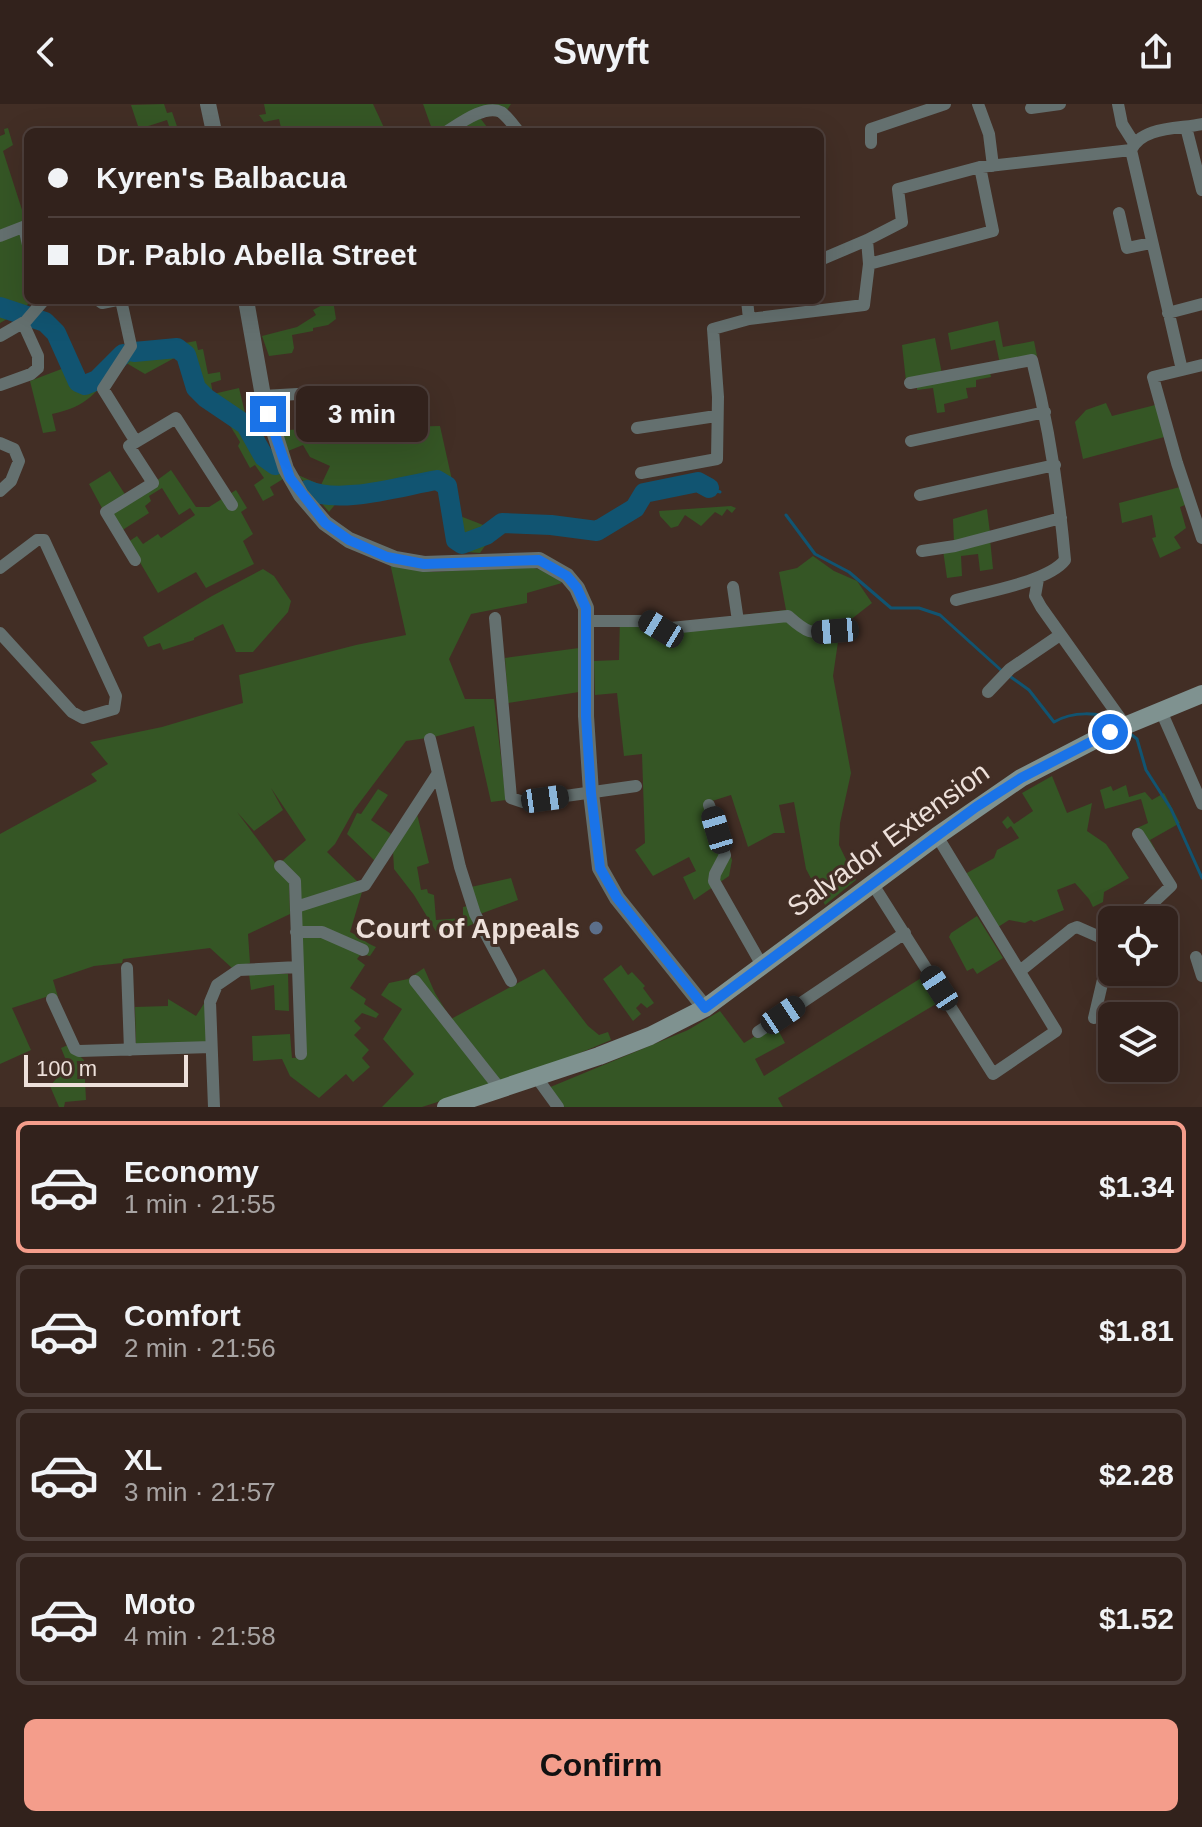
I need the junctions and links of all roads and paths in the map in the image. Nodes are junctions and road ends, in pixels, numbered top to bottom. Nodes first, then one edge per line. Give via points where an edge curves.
1 (208, 104) edge
2 (945, 104) edge
3 (978, 104) edge
4 (1058, 104) edge
5 (1118, 104) edge
6 (1031, 108) dead end
7 (1202, 124) edge
8 (1186, 127) junction
9 (213, 128) edge
10 (453, 128) edge
11 (516, 128) edge
12 (871, 143) dead end
13 (1132, 147) junction
14 (986, 166) junction
15 (1201, 184) edge
16 (1119, 213) dead end
17 (24, 227) edge
18 (0, 236) edge
19 (867, 240) junction
20 (1151, 243) junction
21 (824, 258) edge
22 (869, 264) junction
23 (40, 304) edge
24 (120, 304) edge
25 (247, 304) edge
26 (747, 304) edge
27 (1202, 304) edge
28 (1168, 313) junction
29 (27, 319) junction
30 (749, 319) junction
31 (0, 336) edge
32 (1202, 365) edge
33 (1182, 370) junction
34 (910, 383) dead end
35 (0, 385) edge
36 (367, 390) dead end
37 (263, 396) junction
38 (1045, 412) junction
39 (716, 416) junction
40 (637, 428) dead end
41 (911, 441) dead end
42 (136, 442) junction
43 (0, 443) edge
44 (1055, 465) junction
45 (641, 473) dead end
46 (0, 491) edge
47 (920, 495) dead end
48 (232, 505) dead end
49 (1061, 518) junction
50 (1202, 538) edge
51 (922, 551) dead end
52 (135, 560) dead end
53 (0, 568) edge
54 (1038, 579) junction
55 (733, 587) dead end
56 (956, 600) dead end
57 (495, 618) dead end
58 (587, 621) junction
59 (738, 621) junction
60 (835, 631) dead end
61 (0, 633) edge
62 (1060, 635) junction
63 (988, 692) dead end
64 (1202, 694) edge
65 (1161, 711) junction
66 (1119, 728) junction
67 (430, 739) dead end
68 (438, 773) junction
69 (636, 786) dead end
70 (591, 793) junction
71 (1202, 804) edge
72 (709, 805) dead end
73 (1138, 834) dead end
74 (937, 836) junction
75 (280, 866) dead end
76 (872, 883) junction
77 (1150, 906) edge
78 (296, 907) junction
79 (296, 932) junction
80 (905, 933) junction
81 (1098, 936) edge
82 (363, 950) dead end
83 (1196, 957) dead end
84 (298, 967) junction
85 (763, 967) junction
86 (127, 968) dead end
87 (1020, 971) junction
88 (1202, 976) edge
89 (415, 981) dead end
90 (511, 981) dead end
91 (1101, 986) edge
92 (52, 999) dead end
93 (705, 1008) junction
94 (1094, 1018) dead end
95 (758, 1032) dead end
96 (211, 1047) junction
97 (130, 1050) junction
98 (301, 1054) dead end
99 (537, 1078) junction
100 (501, 1090) junction
101 (214, 1107) edge
102 (446, 1107) edge
103 (558, 1107) edge

1 - 9 street
2 - 12 street via 871,129
3 - 14 street via 989,134
4 - 6 street
5 - 13 street
7 - 8 street
8 - 13 street via 1144,134
8 - 15 street
10 - 11 street via 494,109
13 - 14 street
13 - 20 street
14 - 19 street via 898,189 902,222
14 - 22 street via 993,231
16 - 20 street via 1127,248
17 - 18 street
19 - 21 street
19 - 22 street
20 - 28 street
22 - 30 street via 864,305
23 - 29 street
24 - 42 street via 131,346 103,389
25 - 37 street
26 - 30 street
27 - 28 street
28 - 33 street
29 - 31 street
29 - 35 street via 38,368
30 - 39 street via 713,329
32 - 33 street
33 - 50 street via 1153,377
34 - 38 street via 1032,360
36 - 37 street
37 - 58 street via 290,478 325,523 368,549 409,562 539,560 567,576 583,597
38 - 41 street
38 - 44 street
39 - 40 street
39 - 45 street via 717,459
42 - 48 street via 176,418
42 - 52 street via 129,446 153,483 106,512
43 - 46 street via 14,449 19,461
44 - 47 street
44 - 49 street
49 - 51 street
49 - 54 street via 1065,560
53 - 61 street via 44,540 116,696 114,709 83,718 72,712
54 - 56 street
54 - 62 street via 1035,596
55 - 59 street
57 - 70 street via 511,798 523,802
58 - 59 street via 647,621 661,629
58 - 70 street
59 - 60 street via 788,616 805,631
62 - 63 street
62 - 66 street
64 - 65 main road, Salvador Extension
65 - 66 main road, Salvador Extension
65 - 71 street
66 - 74 main road, Salvador Extension via 1021,778
67 - 68 street
68 - 78 street via 365,885
68 - 90 street via 475,914
69 - 70 street
70 - 93 street via 596,848 608,886
72 - 85 street via 725,855 715,874 717,889
73 - 77 street via 1171,886
74 - 76 main road, Salvador Extension
74 - 87 street
75 - 78 street via 295,881
76 - 80 street
76 - 85 main road, Salvador Extension
78 - 79 street
79 - 82 street via 322,932
79 - 84 street
80 - 87 street via 993,1074 1056,1031
80 - 95 street
81 - 87 street via 1077,927
83 - 88 street
84 - 96 street via 239,970 217,985 210,1002
84 - 98 street
85 - 93 main road, Salvador Extension
86 - 97 street
89 - 100 street
91 - 94 street
92 - 97 street via 75,1049
93 - 99 main road, Salvador Extension via 650,1036
96 - 97 street
96 - 101 street
99 - 100 main road, Salvador Extension
99 - 103 street
100 - 102 main road, Salvador Extension

